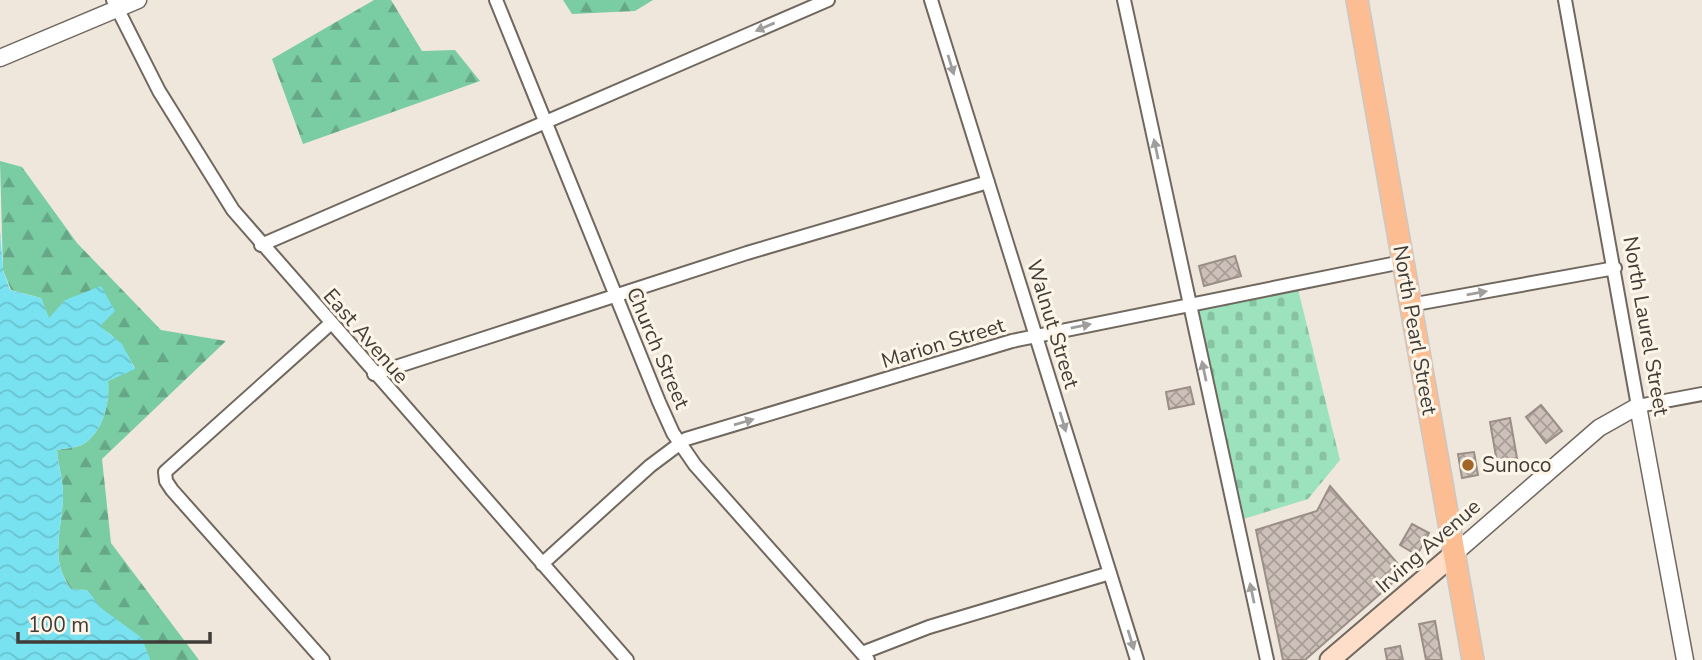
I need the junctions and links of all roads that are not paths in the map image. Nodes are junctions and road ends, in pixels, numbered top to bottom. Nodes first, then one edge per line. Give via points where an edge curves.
1 (138, 0) edge
2 (496, 0) edge
3 (828, 0) edge
4 (931, 0) edge
5 (1124, 0) edge
6 (1357, 0) edge
7 (1565, 0) edge
8 (115, 4) edge
9 (0, 58) edge
10 (545, 121) junction
11 (988, 182) junction
12 (261, 245) junction
13 (1402, 262) junction
14 (1615, 268) junction
15 (614, 296) junction
16 (1190, 305) junction
17 (1410, 305) junction
18 (330, 324) junction
19 (1036, 335) junction
20 (374, 374) junction
21 (1702, 394) edge
22 (1638, 406) junction
23 (680, 443) junction
24 (1454, 554) junction
25 (541, 564) junction
26 (1110, 573) junction
27 (865, 656) edge
28 (323, 660) edge
29 (627, 660) edge
30 (1137, 660) edge
31 (1267, 660) edge
32 (1330, 660) edge
33 (1474, 660) edge
34 (1685, 660) edge

1 - 8 street
2 - 10 street, Church Street
3 -> 10 street
4 -> 11 street, Walnut Street
16 -> 5 street
6 - 13 main road, North Pearl Street
7 - 14 street, North Laurel Street
8 - 9 street
8 - 12 street, East Avenue via 159,91 233,210
10 - 12 street
10 - 15 street, Church Street
11 - 15 street
11 - 19 street, Walnut Street
12 - 18 street, East Avenue
13 - 16 street, Marion Street
13 - 17 main road, North Pearl Street
17 -> 14 street
14 - 22 street, North Laurel Street
15 - 20 street
15 - 23 street, Church Street
19 -> 16 street, Marion Street
31 -> 16 street
17 - 24 main road, North Pearl Street
18 - 20 street, East Avenue
18 - 28 street via 165,472 172,490
23 -> 19 street, Marion Street
19 -> 26 street, Walnut Street
20 - 25 street, East Avenue
21 - 22 street, Irving Avenue
22 - 24 street, Irving Avenue via 1599,428
22 - 34 street, North Laurel Street
23 - 25 street, Marion Street
23 - 27 street, Church Street
24 - 32 main road, Irving Avenue
24 - 33 main road, North Pearl Street
25 - 29 street, East Avenue
26 - 27 street via 929,627
26 -> 30 street, Walnut Street

